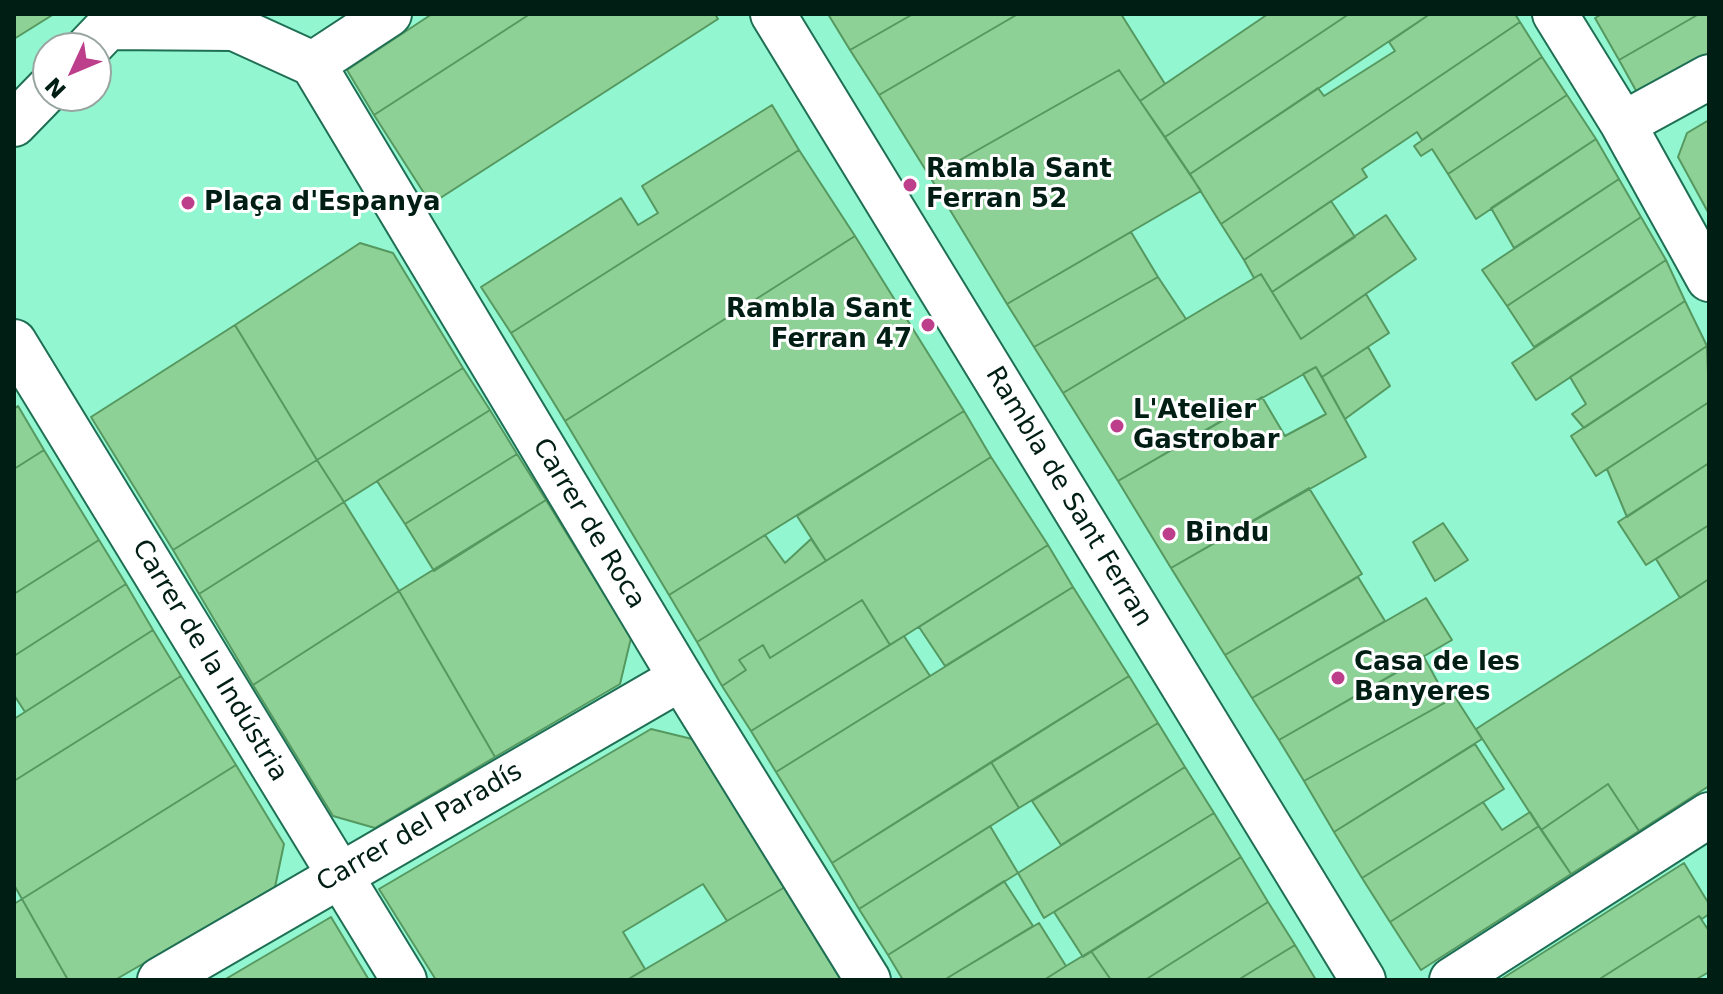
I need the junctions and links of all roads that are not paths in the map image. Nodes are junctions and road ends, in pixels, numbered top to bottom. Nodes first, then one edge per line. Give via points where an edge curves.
1 (389, 14) edge
2 (773, 14) edge
3 (1555, 14) edge
4 (236, 21) edge
5 (99, 30) edge
6 (313, 64) junction
7 (1709, 77) edge
8 (32, 105) edge
9 (14, 124) edge
10 (1623, 124) junction
11 (1709, 279) edge
12 (14, 342) edge
13 (681, 678) junction
14 (1709, 815) edge
15 (340, 875) junction
16 (160, 980) edge
17 (404, 980) edge
18 (868, 980) edge
19 (1363, 980) edge
20 (1452, 980) edge

1 - 6 street
2 - 19 street, Rambla de Sant Ferran
3 - 10 street
4 - 5 street
4 - 6 street
6 - 13 street, Carrer de Roca
7 - 10 street
8 - 9 street
10 - 11 street
12 - 15 street, Carrer de la Indústria
13 - 15 street, Carrer del Paradís
13 - 18 street, Carrer de Roca
14 - 20 street
15 - 16 street, Carrer del Paradís
15 - 17 street, Carrer de la Indústria

